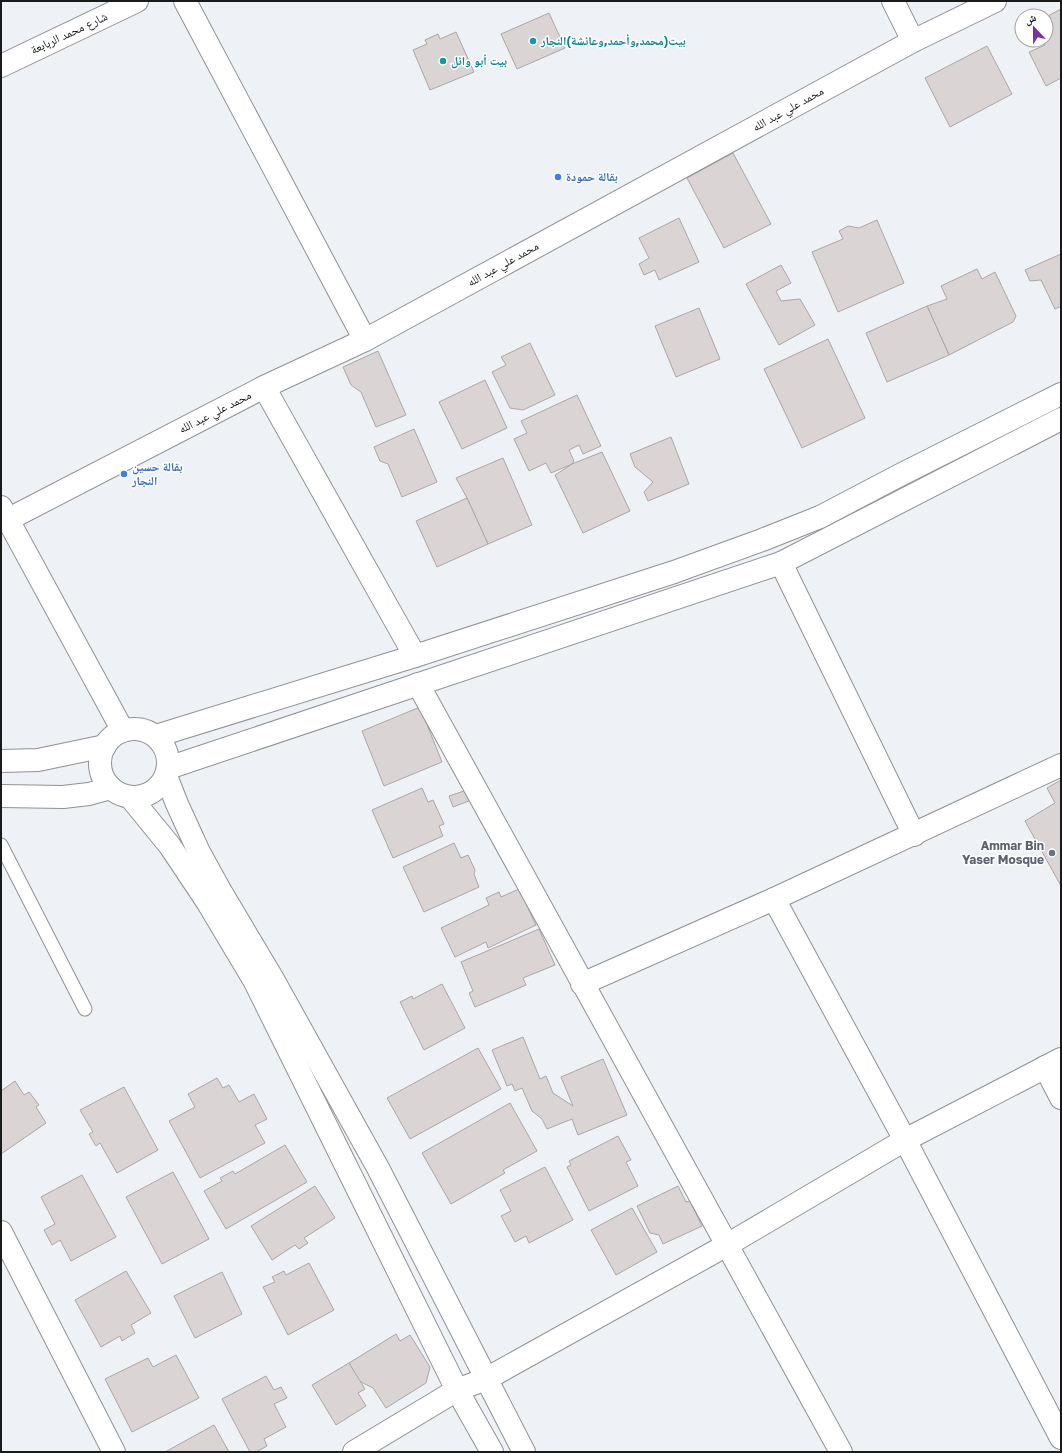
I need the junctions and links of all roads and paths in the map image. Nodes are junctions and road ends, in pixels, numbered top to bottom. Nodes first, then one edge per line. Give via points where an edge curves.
1 (137, 1) edge
2 (185, 1) edge
3 (893, 1) edge
4 (995, 1) edge
5 (913, 42) junction
6 (1, 66) edge
7 (365, 340) junction
8 (264, 387) junction
9 (1061, 394) edge
10 (1061, 420) edge
11 (4, 513) edge
12 (781, 562) junction
13 (415, 656) junction
14 (418, 684) junction
15 (122, 731) junction
16 (156, 736) junction
17 (105, 746) junction
18 (1, 761) edge
19 (1061, 765) edge
20 (167, 772) junction
21 (111, 788) junction
22 (1, 796) edge
23 (130, 797) junction
24 (914, 835) junction
25 (1, 844) edge
26 (774, 899) junction
27 (582, 984) junction
28 (85, 1009) dead end
29 (1053, 1063) edge
30 (1061, 1098) edge
31 (905, 1140) junction
32 (1, 1232) edge
33 (728, 1245) junction
34 (486, 1379) junction
35 (457, 1390) junction
36 (1061, 1438) edge
37 (114, 1452) edge
38 (354, 1452) edge
39 (492, 1452) edge
40 (524, 1452) edge
41 (841, 1452) edge

1 - 6 street, شارع محمد الربابعة
2 - 7 street
3 - 5 street
4 - 5 street, محمد علي عبد الله
5 - 7 street, محمد علي عبد الله
7 - 8 street, محمد علي عبد الله
8 - 11 street, محمد علي عبد الله
8 - 13 street
9 - 13 street via 820,517 674,572
10 - 12 street
11 - 15 street
12 - 14 street
12 - 24 street
13 - 16 street
14 - 20 street
14 - 27 street
15 - 16 street via 134,729
15 - 17 street
16 - 20 street via 164,745 168,756
17 - 18 street via 38,760
17 - 21 street via 100,768
19 - 24 street
20 - 23 street via 161,785 152,792
20 - 34 street via 177,804 199,852 378,1168
21 - 22 street via 63,797
21 - 23 street
23 - 35 street via 174,853 208,903 254,980
24 - 26 street
25 - 28 lane
26 - 27 street
26 - 31 street
27 - 33 street
29 - 30 street
29 - 31 street
31 - 33 street
31 - 36 street
32 - 37 street
33 - 34 street
33 - 41 street
34 - 35 street
34 - 40 street
35 - 38 street
35 - 39 street

